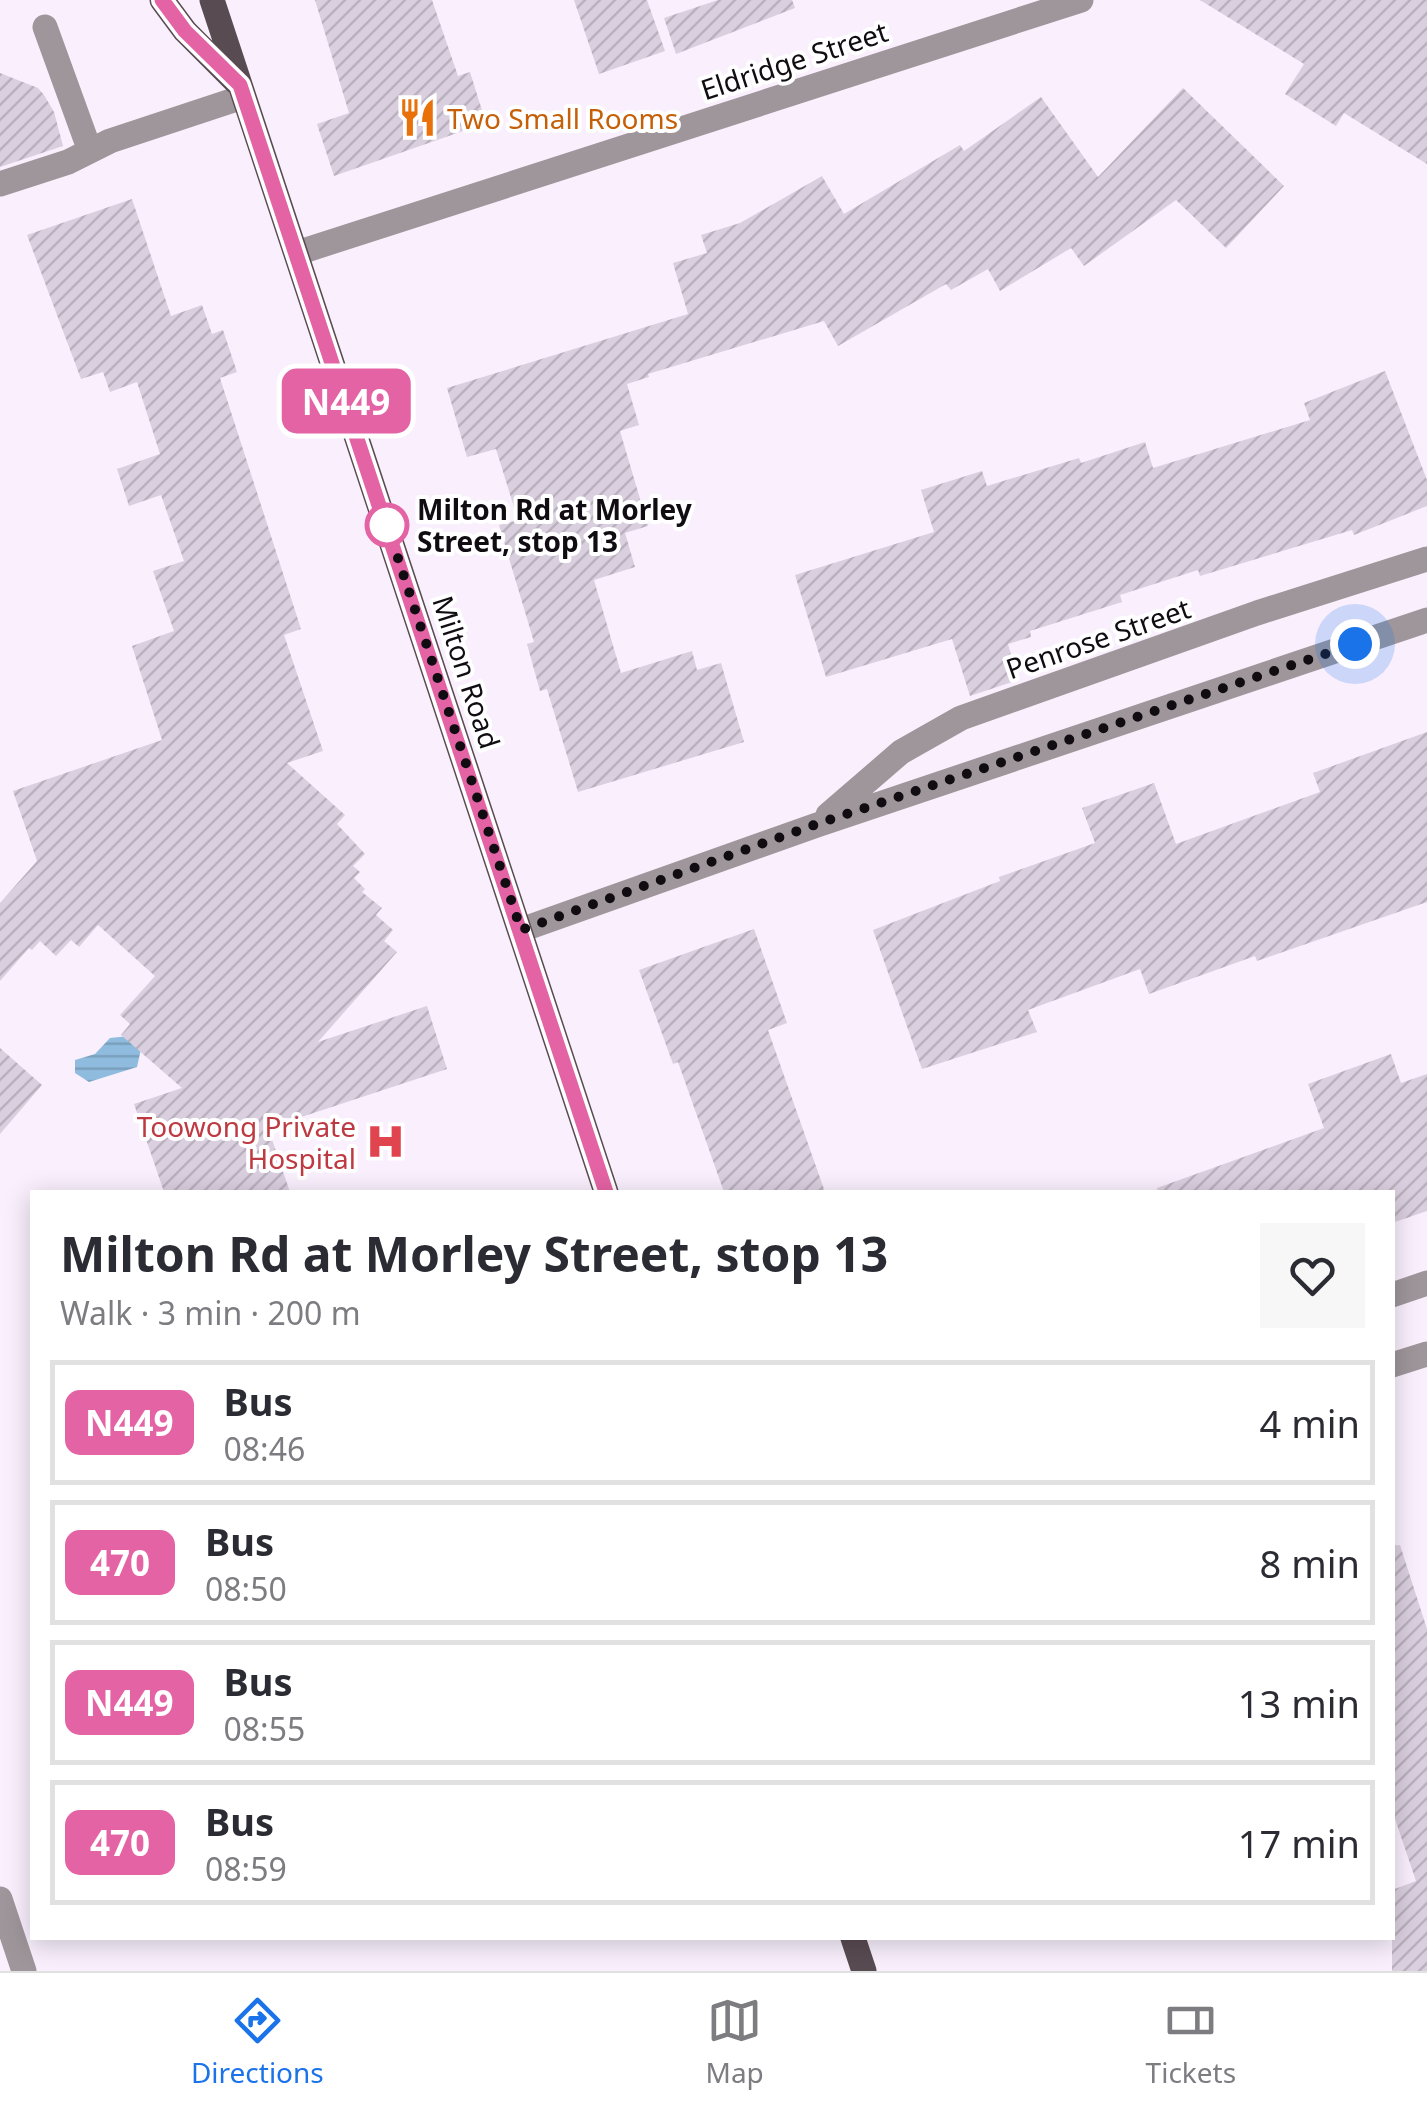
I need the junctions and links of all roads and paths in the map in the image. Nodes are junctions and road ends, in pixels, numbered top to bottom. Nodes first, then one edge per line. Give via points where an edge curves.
1 (162, 0) edge
2 (212, 0) edge
3 (1081, 0) edge
4 (45, 28) dead end
5 (242, 91) junction
6 (90, 151) junction
7 (0, 184) edge
8 (297, 253) junction
9 (1427, 559) edge
10 (1427, 620) edge
11 (817, 824) junction
12 (521, 930) junction
13 (605, 1190) edge
14 (1427, 1284) edge
15 (1395, 1295) edge
16 (1425, 1363) edge
17 (1395, 1365) edge
18 (0, 1899) edge
19 (854, 1940) edge
20 (19, 1970) edge
21 (864, 1971) edge

1 - 5 main road
2 - 5 main road, Milton Road
3 - 8 street, Eldridge Street
4 - 6 street
5 - 6 street
5 - 8 main road, Milton Road
6 - 7 street
8 - 12 main road, Milton Road
9 - 11 street, Penrose Street via 961,718 900,752
10 - 11 street, Penrose Street
11 - 12 street, Penrose Street
12 - 13 main road, Milton Road
14 - 15 street
16 - 17 street
18 - 20 street
19 - 21 main road

